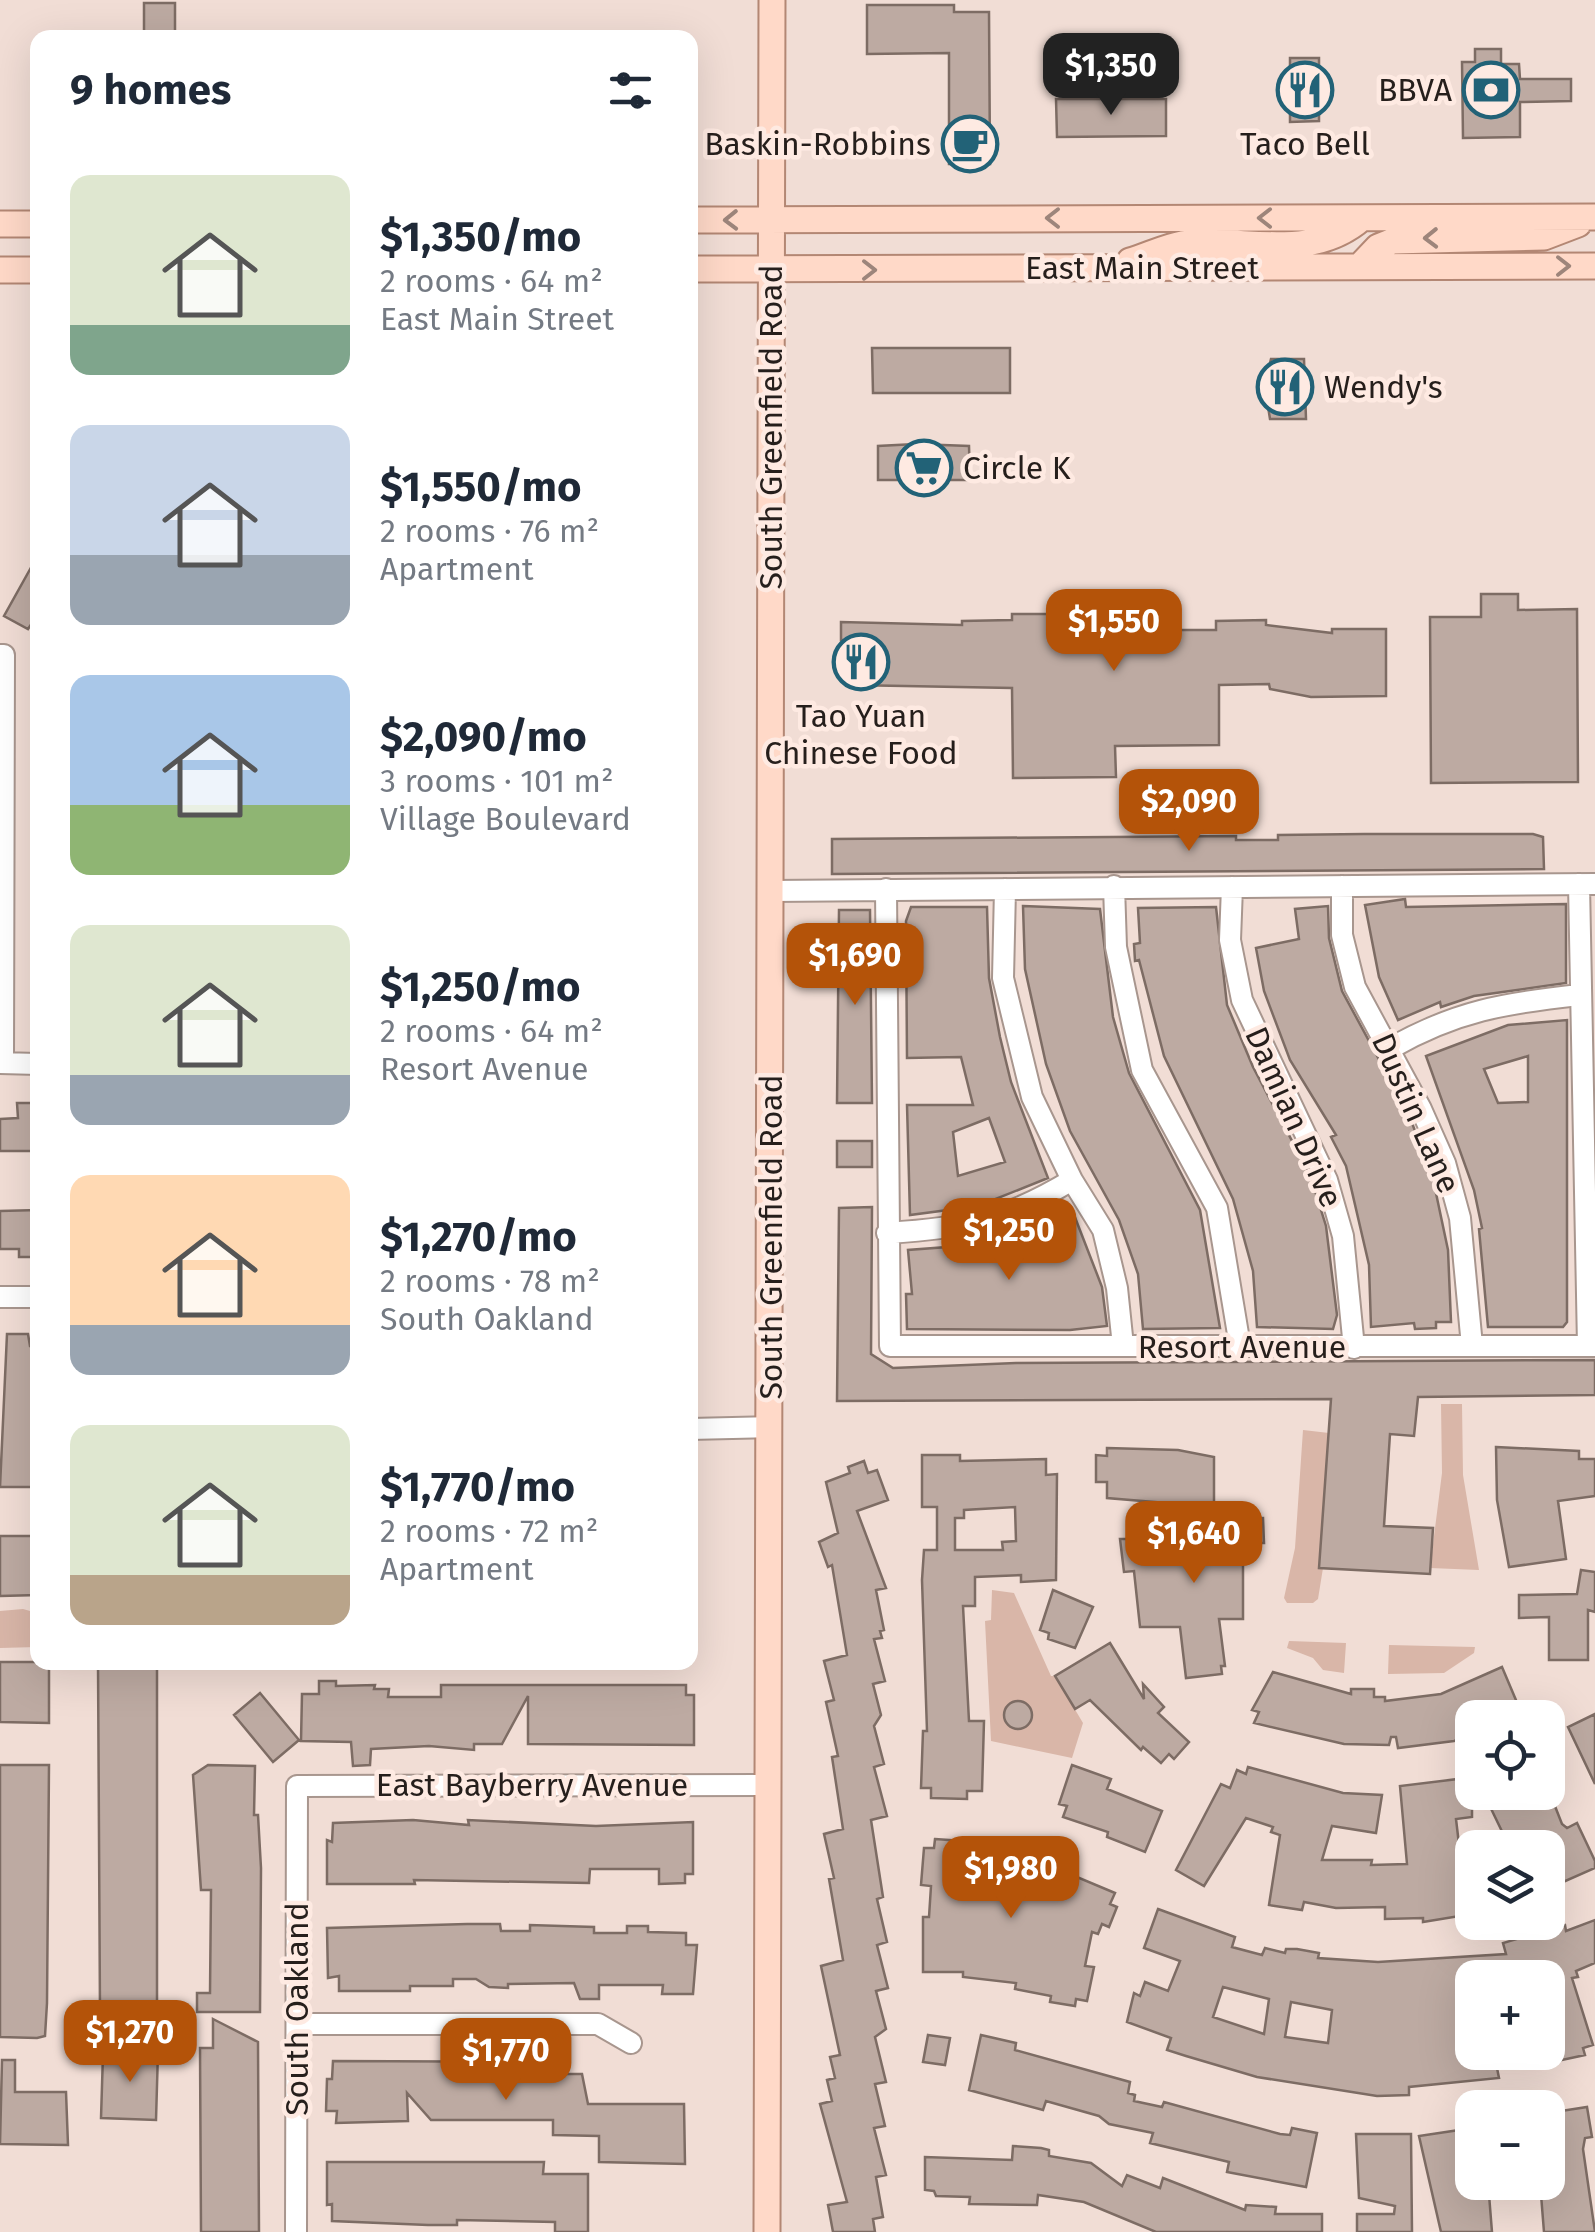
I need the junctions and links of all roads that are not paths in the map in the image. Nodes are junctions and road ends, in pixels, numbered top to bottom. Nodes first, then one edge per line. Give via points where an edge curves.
1 (772, 0) edge
2 (1362, 218) junction
3 (1595, 218) edge
4 (698, 221) edge
5 (0, 224) edge
6 (30, 224) edge
7 (772, 230) junction
8 (1360, 266) junction
9 (1595, 266) edge
10 (1106, 268) junction
11 (698, 269) edge
12 (0, 270) edge
13 (30, 270) edge
14 (772, 270) junction
15 (2, 655) edge
16 (1587, 884) edge
17 (1114, 886) junction
18 (1342, 886) junction
19 (1232, 887) junction
20 (886, 889) junction
21 (1004, 889) junction
22 (770, 892) junction
23 (1578, 995) junction
24 (1391, 1048) junction
25 (1, 1064) edge
26 (30, 1064) edge
27 (1072, 1180) junction
28 (887, 1233) junction
29 (0, 1296) edge
30 (30, 1296) edge
31 (1124, 1346) junction
32 (1240, 1346) junction
33 (1472, 1346) junction
34 (1592, 1346) edge
35 (1354, 1348) junction
36 (771, 1427) junction
37 (698, 1428) edge
38 (768, 1785) junction
39 (297, 1786) joint
40 (297, 2024) junction
41 (631, 2044) dead end
42 (296, 2232) edge
43 (767, 2232) edge

1 - 7 main road, South Greenfield Road
2 - 3 main road, East Main Street
2 -> 7 main road, East Main Street
2 - 10 main road via 1332,239 1182,244
3 -> 8 main road via 1544,237 1393,241
7 -> 4 main road, East Main Street
5 - 6 main road
7 - 14 main road, South Greenfield Road
8 -> 9 main road, East Main Street
8 - 10 main road, East Main Street
14 -> 10 main road, East Main Street
11 - 14 main road, East Main Street
12 - 13 main road
14 - 22 main road, South Greenfield Road
15 - 25 street
16 - 18 street
16 - 23 street
17 - 19 street
17 - 21 street
17 - 32 street via 1116,947 1142,1070 1217,1208
18 - 19 street
18 - 24 street, Dustin Lane via 1342,936 1355,986
19 - 35 street, Damian Drive via 1230,940 1242,1000 1327,1180 1343,1236
20 - 21 street
20 - 22 street
20 - 28 street
21 - 27 street via 1003,978 1032,1097
22 - 36 main road, South Greenfield Road
23 - 24 street via 1455,1015
23 - 34 street
24 - 33 street, Dustin Lane via 1444,1163 1460,1218
25 - 26 street
27 - 28 street via 969,1228
27 - 31 street via 1103,1230
28 - 31 street, Resort Avenue via 890,1346
29 - 30 street
31 - 32 street, Resort Avenue
32 - 35 street, Resort Avenue
33 - 34 street, Resort Avenue
33 - 35 street, Resort Avenue
36 - 37 street
36 - 38 main road, South Greenfield Road
38 - 39 street, East Bayberry Avenue
38 - 43 main road, South Greenfield Road
39 - 40 street, South Oakland
40 - 41 street via 598,2024
40 - 42 street, South Oakland

